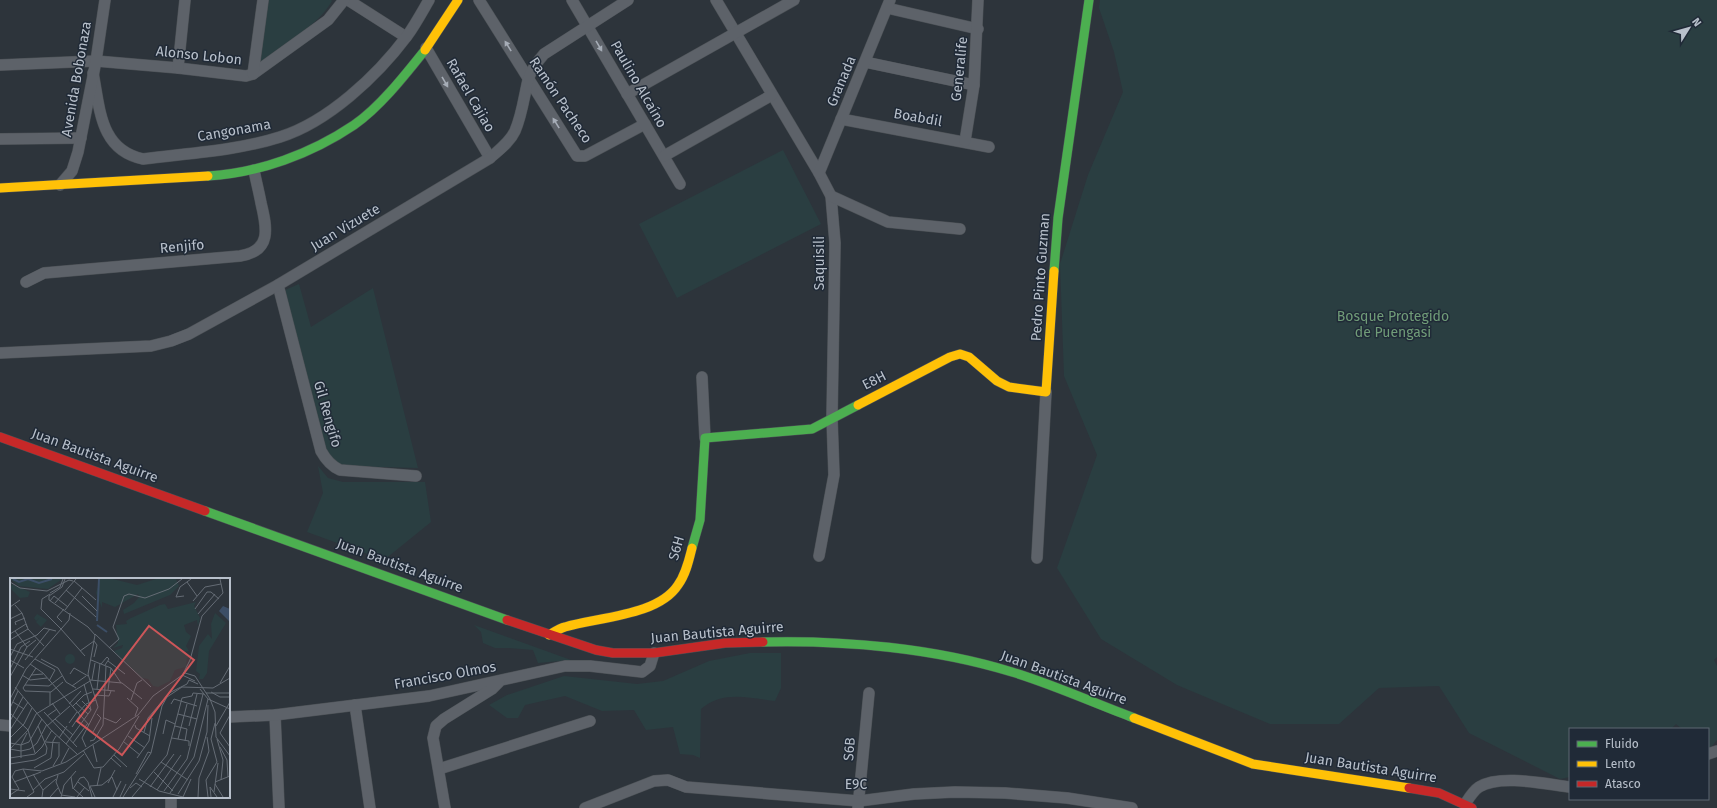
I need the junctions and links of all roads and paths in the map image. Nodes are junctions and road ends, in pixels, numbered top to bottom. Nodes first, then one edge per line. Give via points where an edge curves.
1 (105, 0) edge
2 (185, 0) edge
3 (263, 0) edge
4 (344, 0) edge
5 (348, 0) edge
6 (429, 0) edge
7 (458, 0) edge
8 (479, 0) edge
9 (572, 0) edge
10 (628, 0) edge
11 (716, 0) edge
12 (978, 0) edge
13 (1089, 0) edge
14 (789, 1) edge
15 (888, 4) edge
16 (587, 25) junction
17 (978, 30) junction
18 (736, 33) junction
19 (406, 37) junction
20 (426, 48) junction
21 (96, 61) junction
22 (865, 62) junction
23 (0, 65) edge
24 (178, 68) junction
25 (93, 73) junction
26 (253, 74) junction
27 (528, 80) junction
28 (974, 85) junction
29 (627, 94) junction
30 (772, 95) junction
31 (841, 118) junction
32 (645, 124) junction
33 (81, 138) junction
34 (0, 139) edge
35 (964, 141) junction
36 (989, 147) dead end
37 (664, 156) junction
38 (490, 158) junction
39 (75, 162) junction
40 (254, 170) junction
41 (819, 173) junction
42 (88, 184) junction
43 (680, 184) dead end
44 (60, 185) junction
45 (0, 188) edge
46 (831, 196) junction
47 (960, 229) dead end
48 (26, 282) dead end
49 (278, 285) junction
50 (0, 353) edge
51 (702, 377) dead end
52 (1046, 392) junction
53 (832, 418) junction
54 (0, 437) edge
55 (705, 438) junction
56 (416, 476) dead end
57 (819, 556) dead end
58 (1037, 558) dead end
59 (548, 635) junction
60 (654, 653) junction
61 (501, 681) junction
62 (869, 693) dead end
63 (355, 705) junction
64 (274, 715) junction
65 (230, 717) edge
66 (590, 721) dead end
67 (0, 725) edge
68 (10, 726) edge
69 (439, 769) junction
70 (1569, 787) edge
71 (1439, 793) junction
72 (859, 805) edge
73 (1468, 806) edge
74 (279, 808) edge
75 (370, 808) edge
76 (446, 808) edge
77 (585, 808) edge
78 (1132, 808) edge
79 (1446, 808) edge

1 - 21 street, Avenida Bobonaza
2 - 24 street
3 - 26 street
4 - 26 street, Alonso Lobon via 323,24
5 - 19 street
6 - 19 street, Cangonama
7 - 20 main road
27 -> 8 street, Ramón Pacheco
9 - 16 street, Paulino Alcaíno
10 - 16 street, Juan Vizuete
11 - 18 street, Saquisili
12 - 17 street, Generalife
13 - 52 main road, Pedro Pinto Guzman via 1058,218
14 - 18 street
15 - 17 street
15 - 22 street, Granada
16 - 27 street, Juan Vizuete via 544,54
16 -> 29 street, Paulino Alcaíno
17 - 28 street, Generalife
18 - 29 street
18 - 30 street, Saquisili
19 - 25 street, Cangonama via 380,68 350,96 302,128 259,143 143,159 131,157 113,143 101,116
20 -> 38 street, Rafael Cajiao
20 - 40 main road via 400,81 354,125 288,159
21 - 23 street, Alonso Lobon
21 - 24 street, Alonso Lobon
21 - 25 street, Avenida Bobonaza
22 - 28 street
22 - 31 street, Granada
24 - 26 street, Alonso Lobon via 246,76
25 - 33 street, Avenida Bobonaza
32 -> 27 street, Ramón Pacheco via 585,156 577,156
27 - 38 street, Juan Vizuete via 525,100 514,132 504,147
28 - 35 street, Generalife
29 - 32 street, Paulino Alcaíno
30 - 37 street
30 - 41 street, Saquisili
31 - 35 street, Boabdil
31 - 41 street, Granada
32 - 37 street, Paulino Alcaíno
33 - 34 street
33 - 39 street, Avenida Bobonaza
35 - 36 street, Boabdil
37 - 43 street, Paulino Alcaíno
38 - 49 street, Juan Vizuete
39 - 42 street
39 - 44 street, Avenida Bobonaza via 67,178
40 - 42 main road via 213,176
40 - 48 street, Renjifo via 267,231 263,242 251,254 44,273
41 - 46 street, Saquisili
42 - 44 main road
44 - 45 main road
46 - 47 street via 888,222
46 - 53 street, Saquisili via 835,243
49 - 50 street, Juan Vizuete via 189,334 171,341 150,346
49 - 56 street, Gil Rengifo via 321,451 325,458 340,470
51 - 55 street, S6H
52 - 53 main road, E8H via 1009,387 997,381 969,357 960,354 950,356
52 - 58 street, Pedro Pinto Guzman
53 - 55 main road, E8H via 812,429
53 - 57 street, Saquisili via 834,476
54 - 59 main road, Juan Bautista Aguirre
55 - 59 main road, S6H via 700,520 686,569 678,586 662,600 643,610 564,627
59 - 60 main road, Juan Bautista Aguirre via 613,653
60 - 61 street, Francisco Olmos via 650,666 642,672 565,666
60 - 71 main road, Juan Bautista Aguirre via 726,644 798,641 873,646 942,655 1012,672 1253,764
61 - 63 street, Francisco Olmos via 429,696
61 - 69 street via 444,718 436,726 433,738
62 - 72 street, S6B
63 - 64 street, Francisco Olmos
63 - 75 street
64 - 65 street, Francisco Olmos
64 - 74 street
66 - 69 street
67 - 68 street
69 - 76 street
70 - 73 street via 1516,781 1493,782 1477,788
71 - 73 main road, Juan Bautista Aguirre
71 - 79 main road
72 - 77 street, E9C via 686,787 668,780 654,781
72 - 78 street, E9C via 914,794 954,792 1067,798

